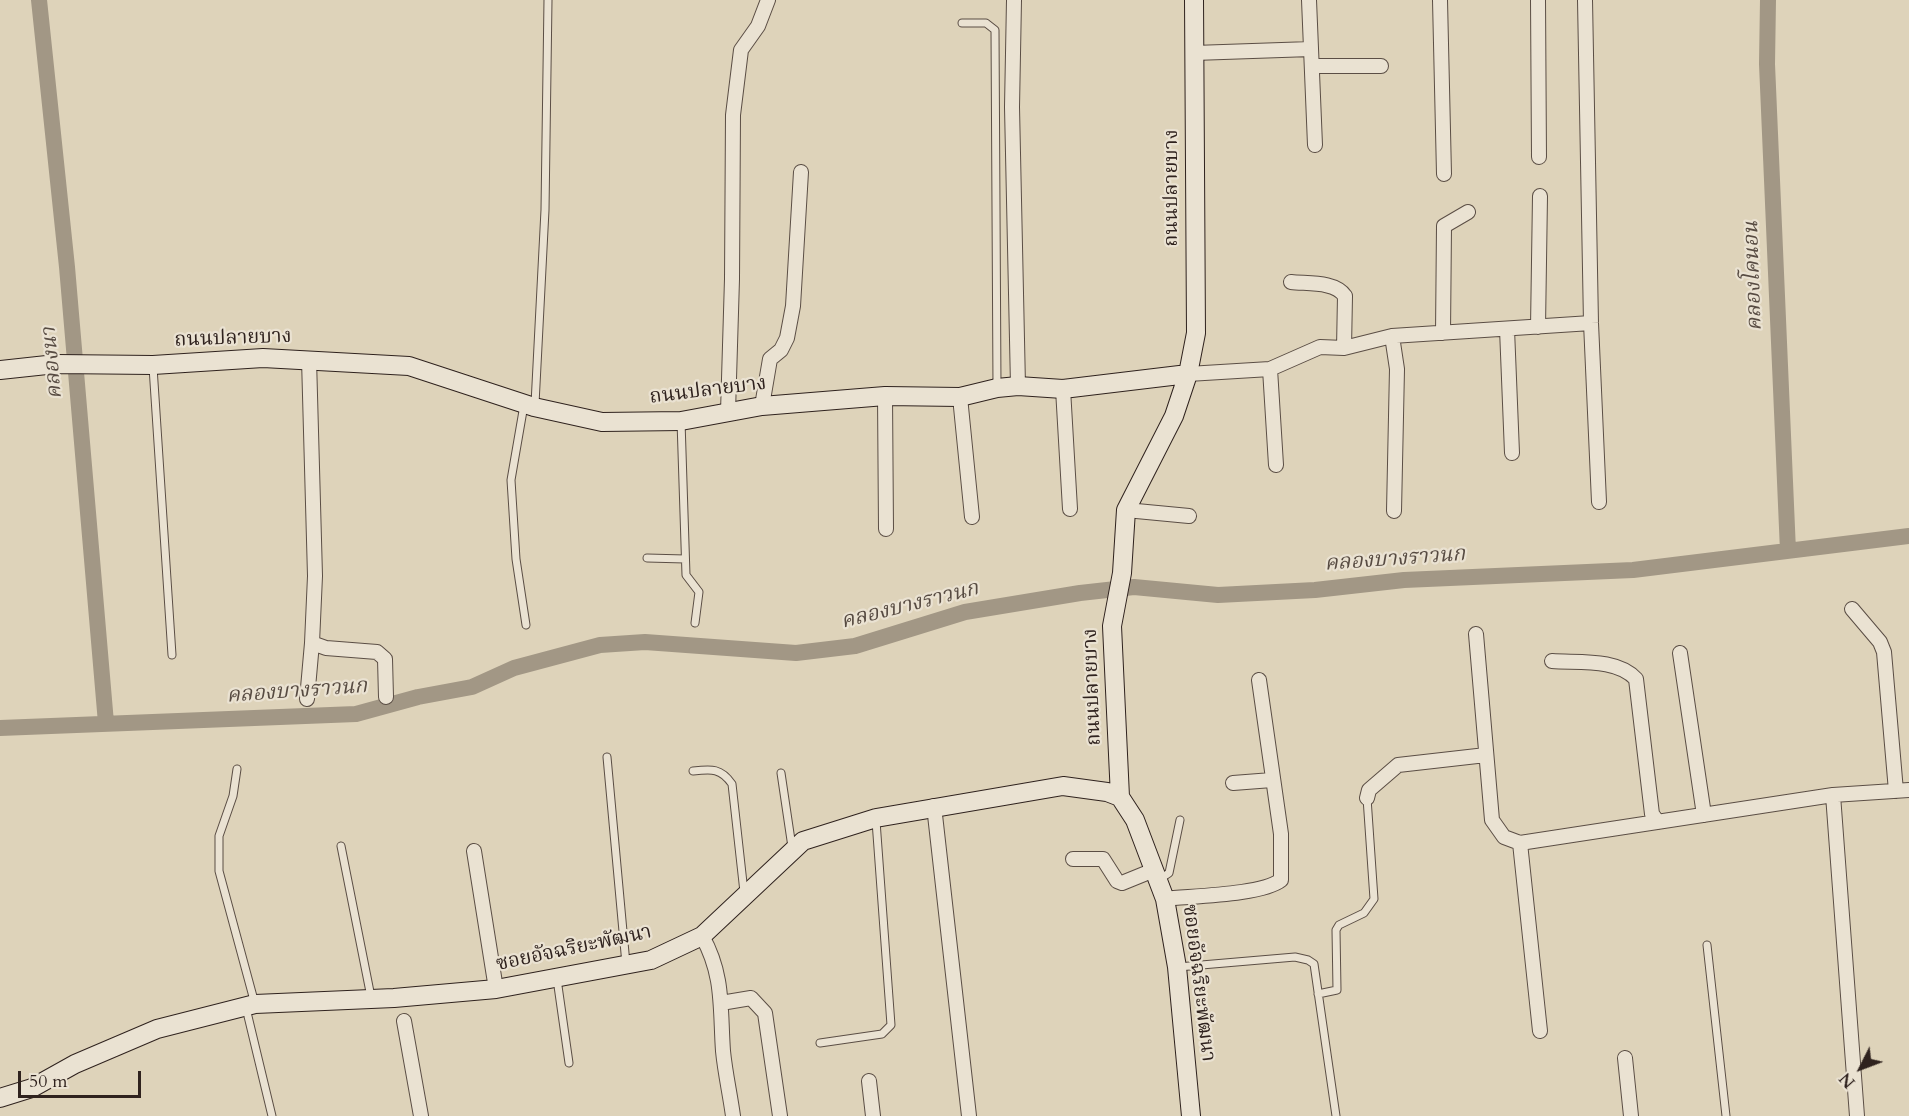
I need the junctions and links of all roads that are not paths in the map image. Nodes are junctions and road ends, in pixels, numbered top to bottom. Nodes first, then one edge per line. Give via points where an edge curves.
1 (548, 0) edge
2 (768, 0) edge
3 (1014, 0) edge
4 (1194, 0) edge
5 (1309, 0) edge
6 (1440, 0) edge
7 (1538, 0) edge
8 (1585, 0) edge
9 (962, 23) dead end
10 (1311, 49) junction
11 (1194, 54) junction
12 (1312, 66) junction
13 (1382, 66) dead end
14 (1315, 145) dead end
15 (1539, 157) dead end
16 (801, 172) dead end
17 (1444, 174) dead end
18 (1540, 196) dead end
19 (1468, 212) dead end
20 (1291, 282) dead end
21 (1591, 323) junction
22 (1538, 327) junction
23 (1507, 328) junction
24 (1443, 333) junction
25 (1392, 336) junction
26 (1344, 348) junction
27 (309, 359) junction
28 (153, 365) junction
29 (1270, 369) junction
30 (0, 370) edge
31 (1188, 374) junction
32 (1018, 386) junction
33 (997, 388) junction
34 (1063, 389) junction
35 (885, 396) junction
36 (960, 397) junction
37 (530, 404) junction
38 (762, 406) junction
39 (728, 412) junction
40 (681, 421) junction
41 (1512, 453) dead end
42 (1276, 465) dead end
43 (1599, 502) dead end
44 (1070, 509) dead end
45 (1126, 510) junction
46 (1394, 511) dead end
47 (1189, 516) dead end
48 (972, 517) dead end
49 (886, 529) dead end
50 (647, 558) dead end
51 (685, 559) junction
52 (1852, 609) dead end
53 (695, 623) dead end
54 (526, 625) dead end
55 (1476, 634) dead end
56 (312, 643) junction
57 (1680, 653) dead end
58 (172, 655) dead end
59 (1552, 661) dead end
60 (1259, 680) dead end
61 (386, 697) dead end
62 (307, 699) dead end
63 (1486, 755) junction
64 (607, 757) dead end
65 (237, 769) dead end
66 (693, 771) dead end
67 (781, 773) dead end
68 (1272, 780) junction
69 (1233, 783) dead end
70 (1903, 791) edge
71 (1833, 795) junction
72 (1120, 797) junction
73 (1367, 798) joint
74 (934, 806) junction
75 (1704, 815) junction
76 (876, 818) junction
77 (1180, 819) dead end
78 (1658, 822) junction
79 (1520, 843) junction
80 (341, 846) dead end
81 (792, 850) junction
82 (474, 851) dead end
83 (1073, 859) dead end
84 (1156, 875) junction
85 (745, 894) junction
86 (1165, 899) junction
87 (702, 936) junction
88 (1707, 945) dead end
89 (626, 964) junction
90 (1177, 967) junction
91 (557, 976) junction
92 (496, 989) junction
93 (1318, 994) junction
94 (371, 999) junction
95 (721, 1003) junction
96 (250, 1005) junction
97 (404, 1021) dead end
98 (1540, 1031) dead end
99 (819, 1043) dead end
100 (1625, 1058) dead end
101 (569, 1063) dead end
102 (869, 1081) dead end
103 (0, 1098) edge
104 (272, 1116) edge
105 (421, 1116) edge
106 (733, 1116) edge
107 (780, 1116) edge
108 (873, 1116) edge
109 (969, 1116) edge
110 (1191, 1116) edge
111 (1336, 1116) edge
112 (1630, 1116) edge
113 (1726, 1116) edge
114 (1857, 1116) edge

1 - 37 lane via 545,210
2 - 39 street via 758,26 741,50 733,115
3 - 32 street via 1012,107
4 - 11 street, ถนนปลายบาง
5 - 10 street
6 - 17 street
7 - 15 street
8 - 21 street
9 - 33 lane via 986,23 995,30
10 - 11 street
10 - 12 street
11 - 31 street, ถนนปลายบาง via 1196,333
12 - 13 street
12 - 14 street
16 - 38 street via 793,306 787,338 770,359
18 - 22 street
19 - 24 street via 1444,226
20 - 26 street via 1342,291
21 - 22 street
21 - 43 street
22 - 23 street
23 - 24 street
23 - 41 street
24 - 25 street
25 - 26 street
25 - 46 street via 1397,369
26 - 29 street via 1320,347
27 - 28 street, ถนนปลายบาง
27 - 37 street, ถนนปลายบาง via 410,366
27 - 56 street via 315,576
28 - 30 street, ถนนปลายบาง via 56,364
28 - 58 lane
29 - 31 street
29 - 42 street
31 - 34 street, ถนนปลายบาง
31 - 45 street, ถนนปลายบาง via 1174,416
32 - 33 street, ถนนปลายบาง
32 - 34 street, ถนนปลายบาง
33 - 36 street, ถนนปลายบาง
34 - 44 street
35 - 36 street, ถนนปลายบาง
35 - 38 street, ถนนปลายบาง
35 - 49 street
36 - 48 street
37 - 40 street, ถนนปลายบาง via 602,422
37 - 54 lane via 511,480 516,559
38 - 39 street, ถนนปลายบาง
39 - 40 street, ถนนปลายบาง
40 - 51 lane
45 - 47 street
45 - 72 street, ถนนปลายบาง via 1122,573 1112,626
50 - 51 lane
51 - 53 lane via 686,575 699,592
52 - 70 street via 1884,652
55 - 63 street
56 - 61 street via 326,648 377,652 385,660
56 - 62 street
57 - 75 street
59 - 78 street via 1617,666 1636,679 1652,814
60 - 68 street
63 - 73 street via 1398,765 1369,790
63 - 79 street via 1492,820 1504,837
64 - 89 lane
65 - 96 lane via 233,796 219,836 219,871
66 - 85 lane via 721,771 732,784
67 - 81 lane
68 - 69 street
68 - 86 street via 1281,834 1281,880 1257,890
70 - 71 street
71 - 75 street
71 - 114 street
72 - 74 street, ซอยอัจฉริยะพัฒนา via 1063,786
72 - 84 street, ซอยอัจฉริยะพัฒนา via 1135,820
73 - 93 lane via 1374,899 1364,913 1336,930 1337,990
74 - 76 street, ซอยอัจฉริยะพัฒนา
74 - 109 street
75 - 78 street
76 - 81 street, ซอยอัจฉริยะพัฒนา via 802,842
76 - 99 lane via 891,1025 882,1034
77 - 84 lane via 1169,873
78 - 79 street
79 - 98 street
80 - 94 lane
81 - 85 street, ซอยอัจฉริยะพัฒนา
82 - 92 street
83 - 84 street via 1103,859 1122,884
84 - 86 street, ซอยอัจฉริยะพัฒนา
85 - 87 street, ซอยอัจฉริยะพัฒนา
86 - 90 street, ซอยอัจฉริยะพัฒนา
87 - 89 street, ซอยอัจฉริยะพัฒนา via 651,960
87 - 95 street via 720,979
88 - 113 lane
89 - 91 street, ซอยอัจฉริยะพัฒนา
90 - 93 lane via 1295,957 1314,964
90 - 110 street, ซอยอัจฉริยะพัฒนา
91 - 92 street, ซอยอัจฉริยะพัฒนา
91 - 101 lane
92 - 94 street, ซอยอัจฉริยะพัฒนา
93 - 111 lane
94 - 96 street, ซอยอัจฉริยะพัฒนา
95 - 106 street via 723,1052
95 - 107 street via 751,998 765,1013
96 - 103 street, ซอยอัจฉริยะพัฒนา via 157,1029 75,1064 32,1088
96 - 104 lane
97 - 105 street
100 - 112 street
102 - 108 street

